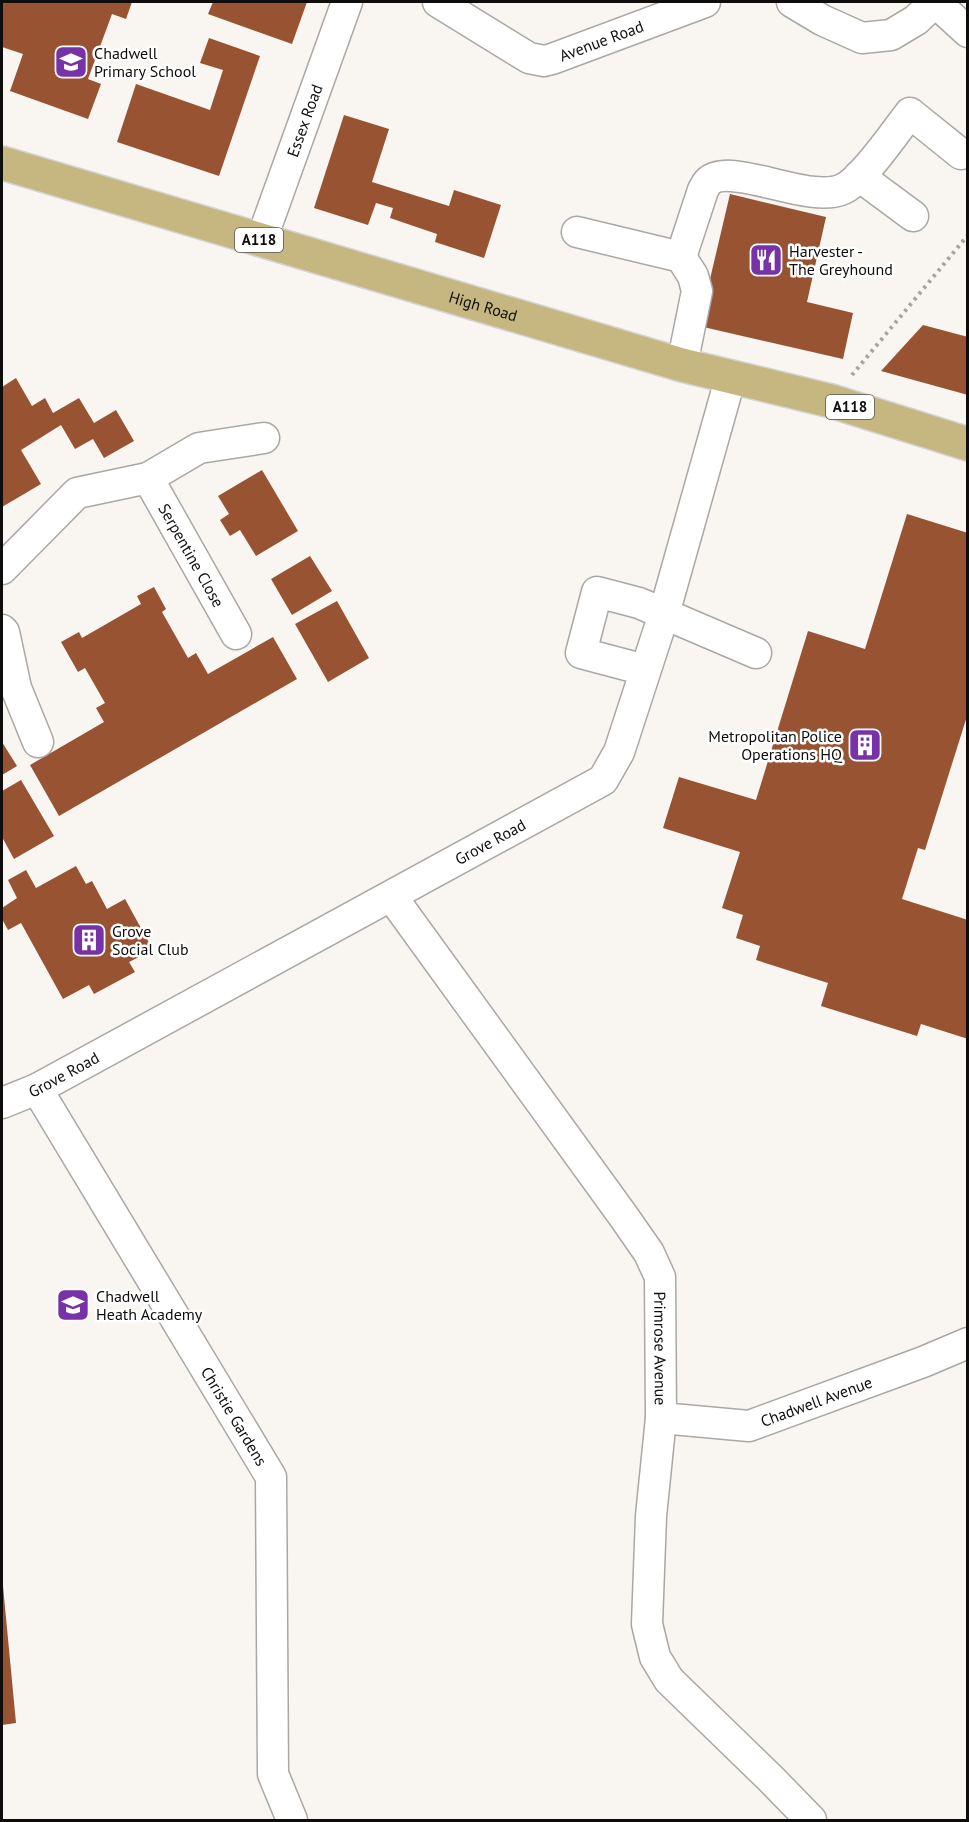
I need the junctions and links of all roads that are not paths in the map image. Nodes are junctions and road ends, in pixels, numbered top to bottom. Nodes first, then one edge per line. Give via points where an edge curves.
1 (347, 2) edge
2 (438, 2) edge
3 (705, 2) edge
4 (792, 2) edge
5 (935, 2) edge
6 (968, 32) edge
7 (962, 154) dead end
8 (2, 163) edge
9 (860, 176) junction
10 (914, 216) dead end
11 (577, 232) dead end
12 (261, 241) junction
13 (681, 257) junction
14 (682, 365) junction
15 (731, 376) junction
16 (264, 438) dead end
17 (968, 444) edge
18 (148, 478) junction
19 (2, 569) edge
20 (664, 614) junction
21 (2, 630) edge
22 (236, 634) dead end
23 (756, 653) dead end
24 (645, 670) junction
25 (38, 742) dead end
26 (392, 897) junction
27 (37, 1089) junction
28 (2, 1103) edge
29 (968, 1343) edge
30 (661, 1418) junction
31 (292, 1821) edge
32 (811, 1821) edge

1 - 12 street, Essex Road
2 - 3 street, Avenue Road via 529,58 544,61
4 - 5 street via 862,38 891,35
5 - 6 street
7 - 9 street via 910,113
8 - 12 main road, High Road / A118
9 - 10 street
9 - 13 street via 832,193 807,192 748,178 716,177 704,189
11 - 13 street
12 - 14 main road, High Road / A118
13 - 14 street via 698,291
14 - 15 main road, High Road / A118
15 - 17 main road, High Road / A118 via 831,401
15 - 20 street, Grove Road
16 - 18 street via 199,448
18 - 19 street via 77,493
18 - 22 street, Serpentine Close
20 - 23 street
20 - 24 street, Grove Road
20 - 24 street via 597,592 581,653
21 - 25 street via 16,688
24 - 26 street, Grove Road via 619,752 603,780
26 - 27 street, Grove Road
26 - 30 street, Primrose Avenue via 649,1253 660,1277
27 - 28 street, Grove Road
27 - 31 street, Christie Gardens via 271,1477 273,1774
29 - 30 street, Chadwell Avenue via 749,1426
30 - 32 street, Primrose Avenue via 646,1624 655,1657 669,1680

